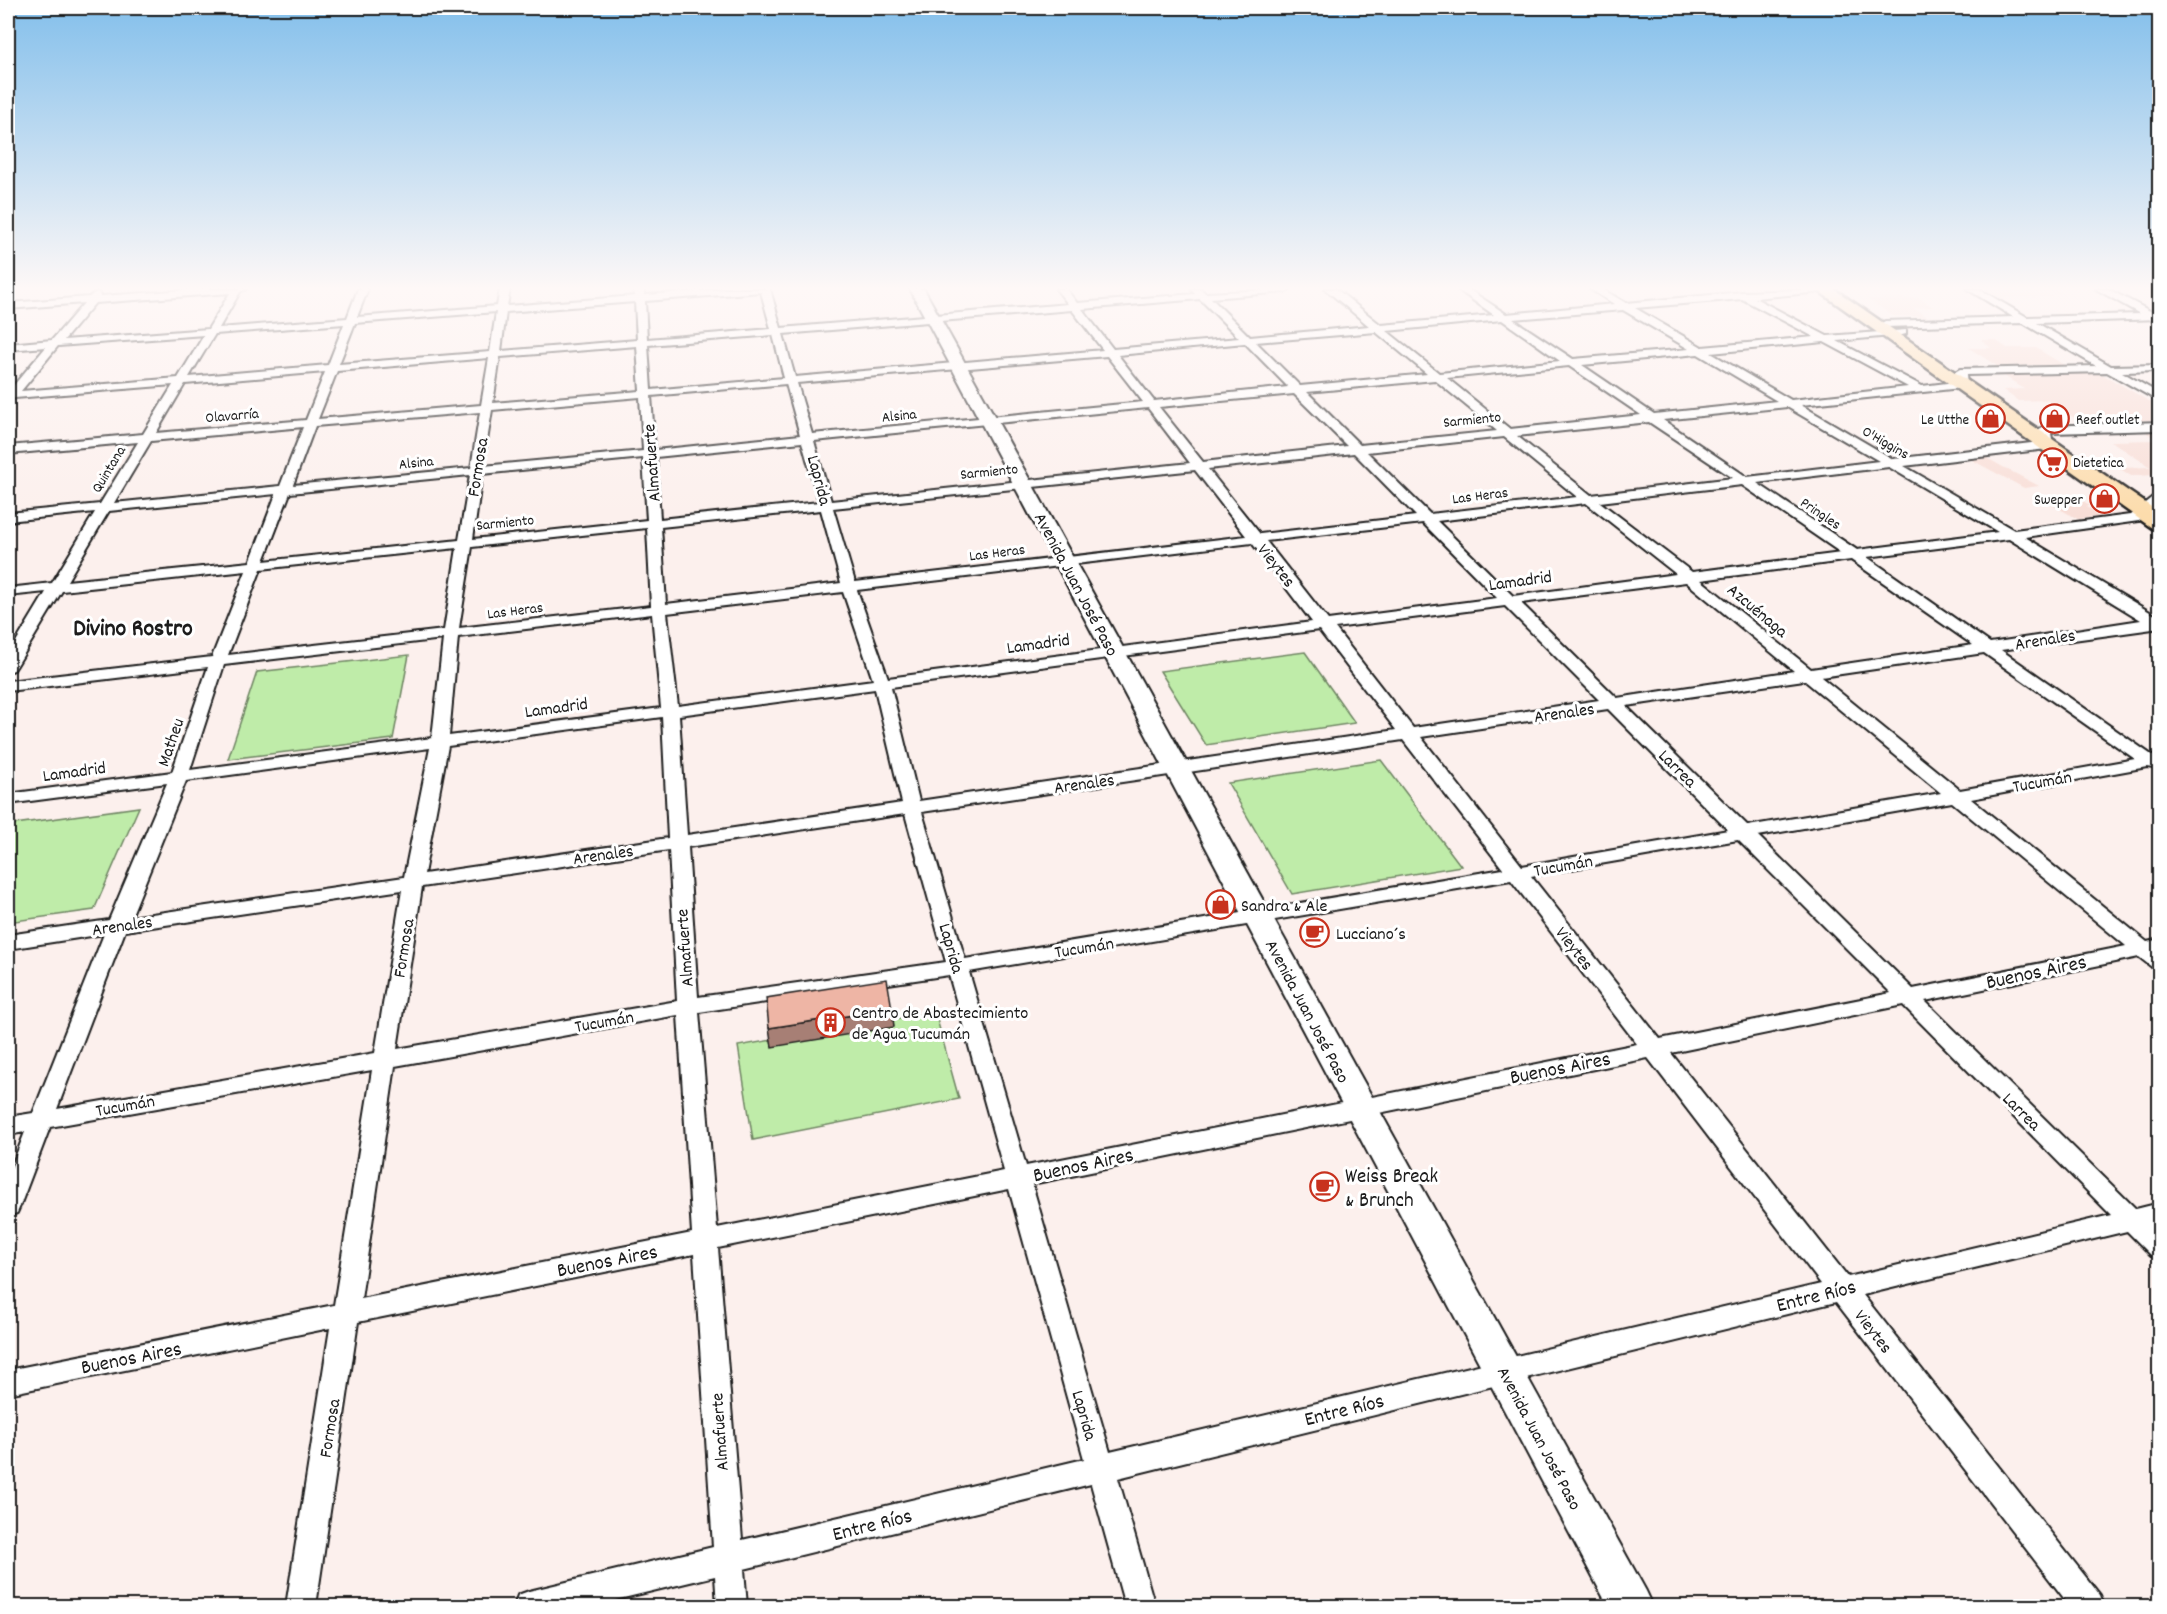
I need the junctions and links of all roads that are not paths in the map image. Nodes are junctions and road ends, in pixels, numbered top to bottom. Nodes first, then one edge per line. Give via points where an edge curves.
1 (35, 364) edge
2 (191, 364) edge
3 (334, 364) edge
4 (386, 364) edge
5 (493, 364) edge
6 (644, 364) edge
7 (786, 364) edge
8 (965, 364) edge
9 (1120, 364) edge
10 (1272, 364) edge
11 (1423, 364) edge
12 (1556, 364) edge
13 (1572, 364) edge
14 (1722, 364) edge
15 (1873, 364) edge
16 (1940, 364) edge
17 (2099, 364) edge
18 (958, 365) junction
19 (2160, 368) edge
20 (332, 369) junction
21 (2107, 369) junction
22 (1437, 376) junction
23 (1960, 378) junction
24 (791, 380) junction
25 (181, 381) junction
26 (1920, 389) junction
27 (1298, 390) junction
28 (646, 393) junction
29 (8, 396) edge
30 (2160, 399) edge
31 (1786, 402) junction
32 (1151, 405) junction
33 (486, 407) junction
34 (1649, 417) junction
35 (988, 421) junction
36 (311, 423) junction
37 (2160, 426) edge
38 (1506, 432) junction
39 (2045, 437) junction
40 (147, 438) junction
41 (809, 439) junction
42 (1357, 449) junction
43 (8, 450) edge
44 (650, 454) junction
45 (1890, 464) junction
46 (1199, 465) junction
47 (476, 471) junction
48 (1742, 481) junction
49 (1022, 484) junction
50 (286, 490) junction
51 (1588, 499) junction
52 (826, 505) junction
53 (2153, 505) edge
54 (104, 507) junction
55 (8, 517) edge
56 (1426, 518) junction
57 (654, 523) junction
58 (2160, 524) edge
59 (2011, 534) junction
60 (1256, 538) junction
61 (466, 543) junction
62 (1854, 555) junction
63 (1064, 561) junction
64 (256, 566) junction
65 (1689, 577) junction
66 (56, 587) junction
67 (849, 587) junction
68 (8, 592) edge
69 (1510, 601) junction
70 (659, 609) junction
71 (2158, 623) edge
72 (1324, 625) junction
73 (451, 634) junction
74 (1985, 648) junction
75 (1114, 653) junction
76 (218, 661) junction
77 (8, 667) edge
78 (1805, 675) junction
79 (882, 683) junction
80 (8, 686) edge
81 (1614, 704) junction
82 (670, 711) junction
83 (1409, 734) junction
84 (440, 742) junction
85 (2156, 763) edge
86 (1177, 769) junction
87 (179, 776) junction
88 (1954, 796) junction
89 (8, 799) edge
90 (912, 808) junction
91 (1744, 834) junction
92 (677, 843) junction
93 (1517, 873) junction
94 (413, 882) junction
95 (1258, 918) junction
96 (117, 926) junction
97 (8, 942) edge
98 (2154, 953) edge
99 (958, 967) junction
100 (1909, 998) junction
101 (688, 1006) junction
102 (1654, 1048) junction
103 (385, 1059) junction
104 (1360, 1108) junction
105 (40, 1120) junction
106 (8, 1126) edge
107 (1018, 1177) junction
108 (8, 1206) edge
109 (2160, 1213) edge
110 (2132, 1220) junction
111 (705, 1241) junction
112 (2160, 1248) edge
113 (1842, 1289) junction
114 (346, 1313) junction
115 (1503, 1370) junction
116 (8, 1382) edge
117 (1100, 1468) junction
118 (729, 1558) junction
119 (301, 1606) edge
120 (529, 1606) edge
121 (732, 1606) edge
122 (1140, 1606) edge
123 (1631, 1606) edge
124 (2090, 1606) edge

1 - 29 street
2 - 25 street, Quintana
3 - 20 street, Matheu
4 - 20 street
5 - 33 street, Formosa
6 - 28 street, Almafuerte
7 - 24 street, Laprida
8 - 18 street, Olavarría
9 - 32 street, Vieytes
10 - 27 street, Larrea
11 - 22 street, Azcuénaga
12 - 22 street, Alsina
13 - 34 street, Pringles
14 - 31 street, O'Higgins
15 - 26 street
16 - 23 main road
17 - 21 street
18 - 24 street, Olavarría
18 - 35 main road, Avenida Juan José Paso
19 - 21 street, Sarmiento
20 - 25 street
20 - 36 street, Matheu
21 - 23 street, Sarmiento
21 - 30 street
22 - 27 street, Alsina
22 - 38 street, Azcuénaga
23 - 26 street, Sarmiento
23 - 39 main road
24 - 28 street, Olavarría
24 - 41 street, Laprida
25 - 29 street
25 - 40 street, Quintana
26 - 31 street, Sarmiento
27 - 32 street, Alsina
27 - 42 street, Larrea
28 - 33 street, Olavarría
28 - 44 street, Almafuerte
31 - 34 street, Sarmiento
31 - 45 street, O'Higgins
32 - 35 street, Alsina
32 - 46 street, Vieytes
33 - 36 street, Olavarría
33 - 47 street, Formosa
34 - 38 street, Sarmiento
34 - 48 street, Pringles
35 - 41 street, Alsina
35 - 49 main road, Avenida Juan José Paso
36 - 40 street, Olavarría
36 - 50 street, Matheu
37 - 39 street, Las Heras
38 - 42 street, Sarmiento
38 - 51 street, Azcuénaga
39 - 45 street, Las Heras
39 - 53 main road
40 - 43 street, Olavarría
40 - 54 street, Quintana
41 - 44 street, Alsina
41 - 52 street, Laprida
42 - 46 street, Sarmiento
42 - 56 street, Larrea
44 - 47 street, Alsina
44 - 57 street, Almafuerte
45 - 48 street, Las Heras
45 - 59 street, O'Higgins
46 - 49 street, Sarmiento
46 - 60 street, Vieytes
47 - 50 street, Alsina
47 - 61 street, Formosa
48 - 51 street, Las Heras
48 - 62 street, Pringles
49 - 52 street, Sarmiento
49 - 63 main road, Avenida Juan José Paso
50 - 54 street, Alsina
50 - 64 street, Matheu
51 - 56 street, Las Heras
51 - 65 street, Azcuénaga
52 - 57 street, Sarmiento
52 - 67 street, Laprida
53 - 58 main road
53 - 59 street, Lamadrid via 2134,518
54 - 55 street, Alsina
54 - 66 street, Quintana
56 - 60 street, Las Heras
56 - 69 street, Larrea
57 - 61 street, Sarmiento
57 - 70 street, Almafuerte
59 - 62 street, Lamadrid
59 - 71 street, O'Higgins
60 - 63 street, Las Heras
60 - 72 street, Vieytes
61 - 64 street, Sarmiento
61 - 73 street, Formosa
62 - 65 street, Lamadrid
62 - 74 street, Pringles
63 - 67 street, Las Heras
63 - 75 main road, Avenida Juan José Paso
64 - 66 street, Sarmiento
64 - 76 street, Matheu
65 - 69 street, Lamadrid
65 - 78 street, Azcuénaga
66 - 68 street, Sarmiento
66 - 77 street, Quintana
67 - 70 street, Las Heras
67 - 79 street, Laprida
69 - 72 street, Lamadrid
69 - 81 street, Larrea
70 - 73 street, Las Heras
70 - 82 street, Almafuerte
71 - 74 street, Arenales
72 - 75 street, Lamadrid
72 - 83 street, Vieytes
73 - 76 street, Las Heras
73 - 84 street, Formosa
74 - 78 street, Arenales
74 - 85 street, Pringles
75 - 79 street, Lamadrid
75 - 86 main road, Avenida Juan José Paso
76 - 80 street, Las Heras
76 - 87 street, Matheu
78 - 81 street, Arenales
78 - 88 street, Azcuénaga
79 - 82 street, Lamadrid
79 - 90 street, Laprida
81 - 83 street, Arenales
81 - 91 street, Larrea
82 - 84 street, Lamadrid
82 - 92 street, Almafuerte
83 - 86 street, Arenales
83 - 93 street, Vieytes
84 - 87 street, Lamadrid
84 - 94 street, Formosa
85 - 88 street, Tucumán
86 - 90 street, Arenales
86 - 95 main road, Avenida Juan José Paso
87 - 89 street, Lamadrid
87 - 96 street, Matheu
88 - 91 street, Tucumán
88 - 98 street, Azcuénaga
90 - 92 street, Arenales
90 - 99 street, Laprida
91 - 93 street, Tucumán
91 - 100 street, Larrea
92 - 94 street, Arenales
92 - 101 street, Almafuerte
93 - 95 street, Tucumán
93 - 102 street, Vieytes
94 - 96 street, Arenales
94 - 103 street, Formosa
95 - 99 street, Tucumán
95 - 104 main road, Avenida Juan José Paso
96 - 97 street, Arenales
96 - 105 street, Matheu
98 - 100 street, Buenos Aires
99 - 101 street, Tucumán
99 - 107 street, Laprida
100 - 102 street, Buenos Aires
100 - 110 street, Larrea
101 - 103 street, Tucumán
101 - 111 street, Almafuerte
102 - 104 street, Buenos Aires
102 - 113 street, Vieytes
103 - 105 street, Tucumán
103 - 114 street, Formosa
104 - 107 street, Buenos Aires
104 - 115 main road, Avenida Juan José Paso
105 - 106 street, Tucumán
105 - 108 street, Matheu
107 - 111 street, Buenos Aires
107 - 117 street, Laprida
109 - 110 street, Entre Ríos
110 - 112 street, Larrea
110 - 113 street, Entre Ríos
111 - 114 street, Buenos Aires
111 - 118 street, Almafuerte
113 - 115 street, Entre Ríos
113 - 124 street, Vieytes
114 - 116 street, Buenos Aires
114 - 119 street, Formosa
115 - 117 street, Entre Ríos
115 - 123 main road, Avenida Juan José Paso
117 - 118 street, Entre Ríos
117 - 122 street, Laprida
118 - 120 street, Entre Ríos
118 - 121 street, Almafuerte

